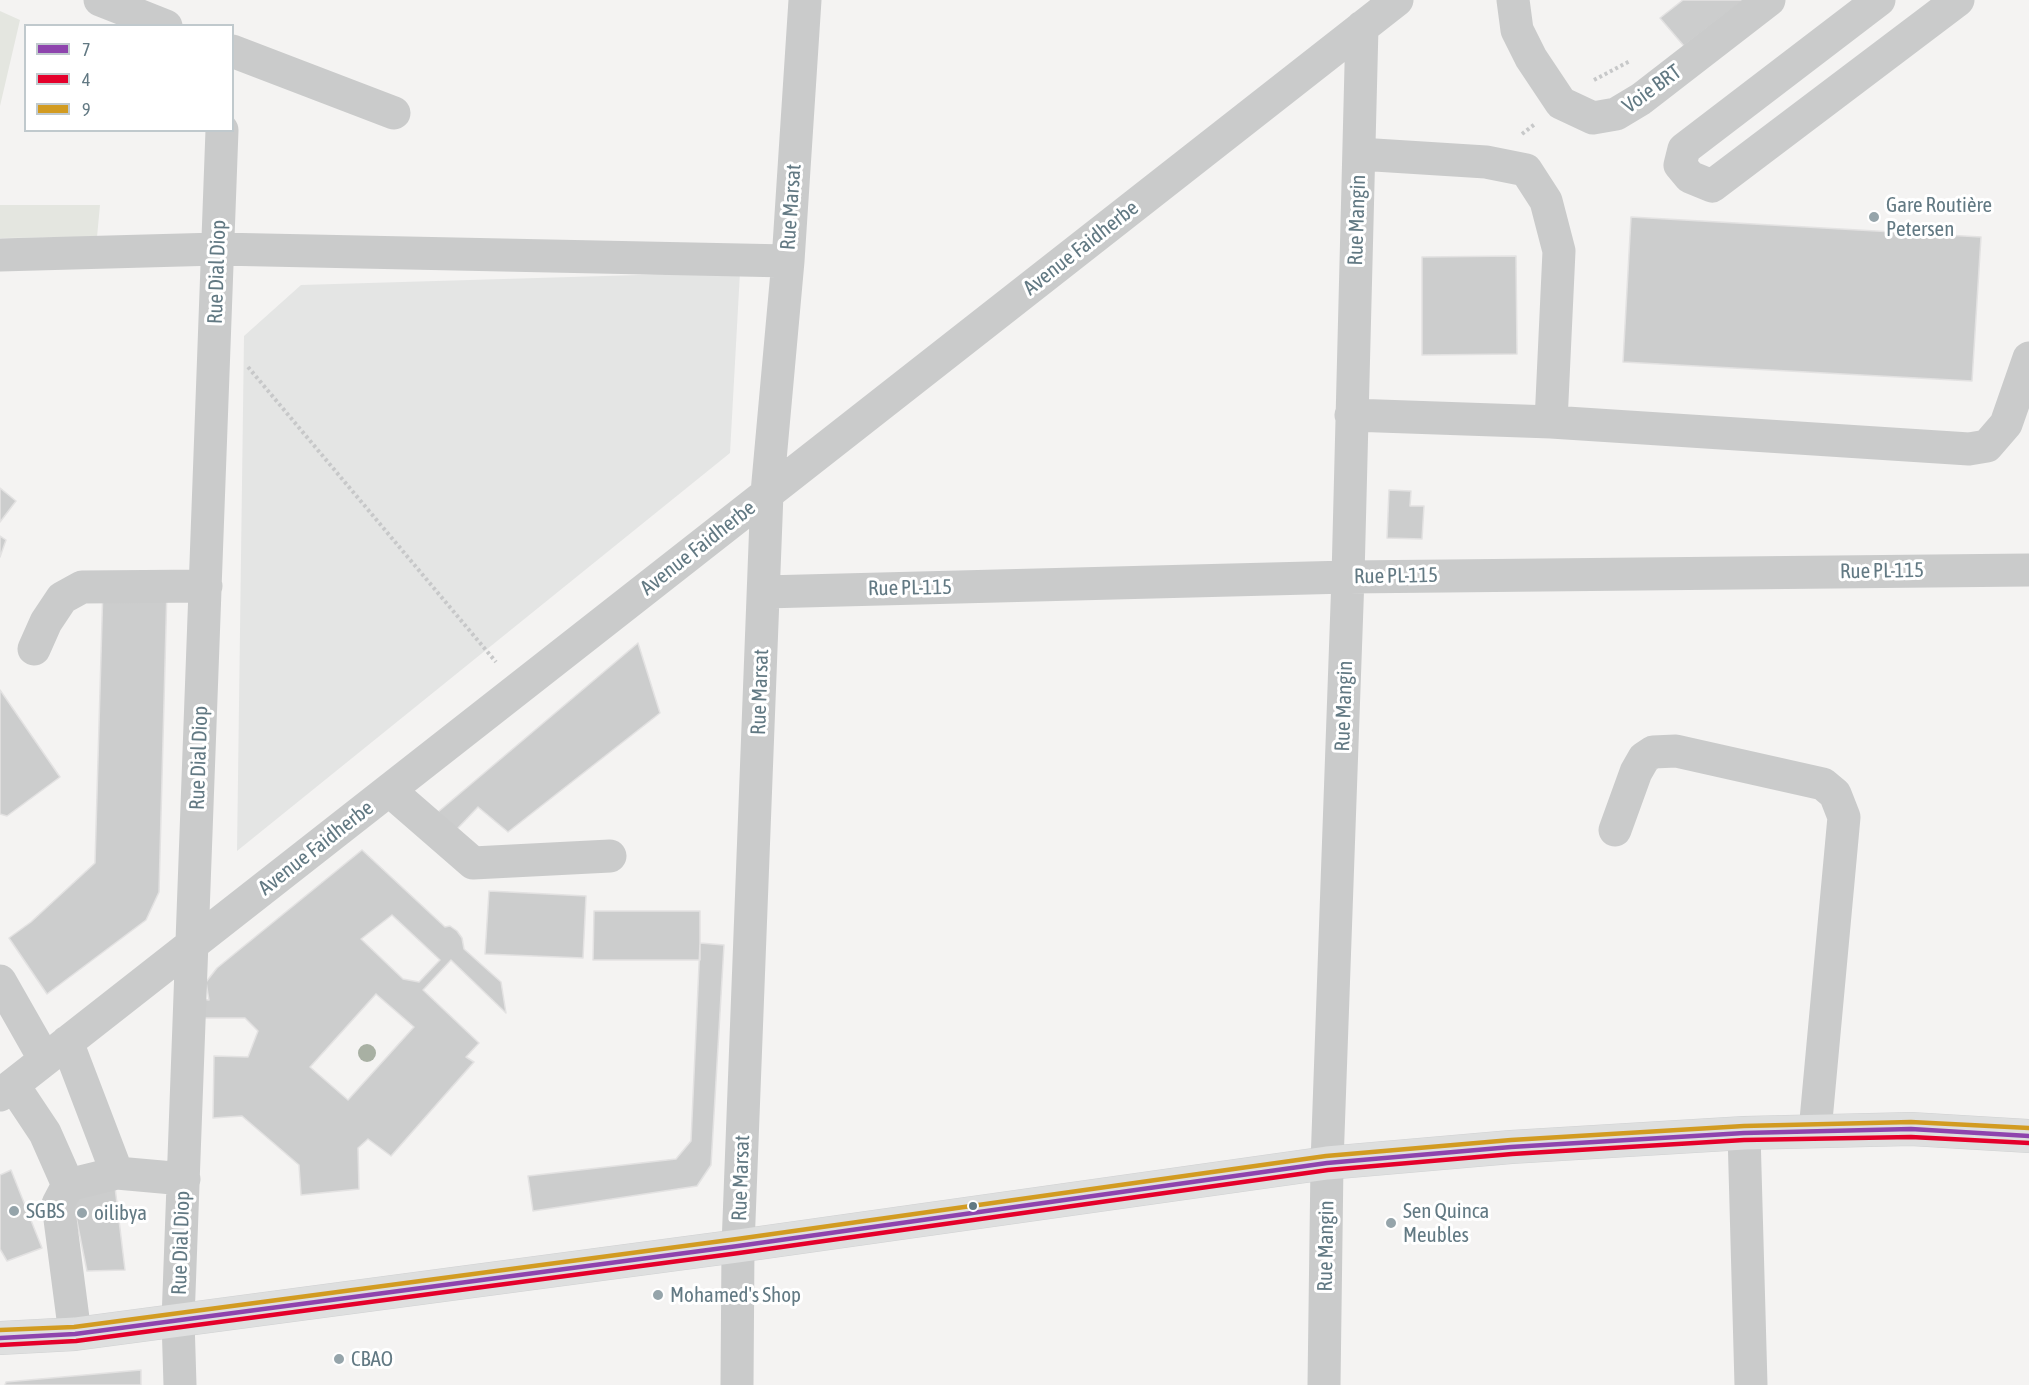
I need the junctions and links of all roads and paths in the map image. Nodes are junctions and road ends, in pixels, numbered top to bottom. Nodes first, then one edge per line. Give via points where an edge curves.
1 (100, 0) edge
2 (805, 0) edge
3 (1396, 0) edge
4 (1513, 0) edge
5 (1769, 0) edge
6 (1879, 0) edge
7 (1958, 0) edge
8 (161, 24) edge
9 (1362, 27) junction
10 (234, 52) edge
11 (394, 113) dead end
12 (222, 132) edge
13 (1359, 154) junction
14 (218, 249) junction
15 (0, 255) edge
16 (788, 261) junction
17 (215, 327) junction
18 (2029, 357) edge
19 (1351, 415) junction
20 (1551, 422) junction
21 (767, 493) junction
22 (2029, 570) edge
23 (1348, 577) junction
24 (206, 586) junction
25 (764, 592) junction
26 (34, 649) dead end
27 (518, 689) junction
28 (389, 790) junction
29 (1615, 830) dead end
30 (610, 856) dead end
31 (193, 944) junction
32 (0, 981) edge
33 (56, 1051) junction
34 (7, 1090) edge
35 (1815, 1131) junction
36 (1744, 1133) junction
37 (2029, 1136) edge
38 (1327, 1163) junction
39 (117, 1173) junction
40 (184, 1179) junction
41 (68, 1185) junction
42 (738, 1245) junction
43 (178, 1320) junction
44 (75, 1334) junction
45 (0, 1338) edge
46 (180, 1385) edge
47 (737, 1385) edge
48 (1324, 1385) edge
49 (1751, 1385) edge

1 - 8 street
2 - 16 street, Rue Marsat
3 - 9 street, Avenue Faidherbe
4 - 5 street, Voie BRT via 1517,30 1561,103 1593,118 1616,114 1641,99
6 - 7 street via 1684,149 1680,165 1690,177 1712,186
9 - 13 street, Rue Mangin
9 - 21 street, Avenue Faidherbe
10 - 11 street
12 - 14 street, Rue Dial Diop
13 - 19 street, Rue Mangin
13 - 20 street via 1486,162 1526,170 1546,201 1559,251
14 - 15 street
14 - 16 street
14 - 17 street, Rue Dial Diop
16 - 21 street, Rue Marsat
17 - 24 street, Rue Dial Diop
17 - 27 path
18 - 20 street via 2006,424 1988,446 1969,449
19 - 20 street
19 - 23 street, Rue Mangin
21 - 25 street, Rue Marsat
21 - 27 street, Avenue Faidherbe
22 - 23 street, Rue PL-115
23 - 25 street, Rue PL-115
23 - 38 street, Rue Mangin
24 - 26 street via 82,587 62,598
24 - 31 street, Rue Dial Diop
25 - 42 street, Rue Marsat
27 - 28 street, Avenue Faidherbe
28 - 30 street via 473,862
28 - 31 street, Avenue Faidherbe
29 - 35 street via 1636,772 1653,752 1676,751 1823,784 1835,794 1844,817
31 - 33 street, Avenue Faidherbe
31 - 40 street, Rue Dial Diop
32 - 33 street
33 - 34 street, Avenue Faidherbe
33 - 39 street
34 - 41 street via 45,1133
35 - 36 main road
35 - 37 main road via 1911,1129
36 - 38 main road
36 - 49 street
38 - 42 main road
38 - 48 street, Rue Mangin
39 - 40 street
39 - 41 street
40 - 43 street, Rue Dial Diop
41 - 44 street via 58,1204
42 - 43 main road
42 - 47 street, Rue Marsat
43 - 44 main road
43 - 46 street, Rue Dial Diop
44 - 45 main road

